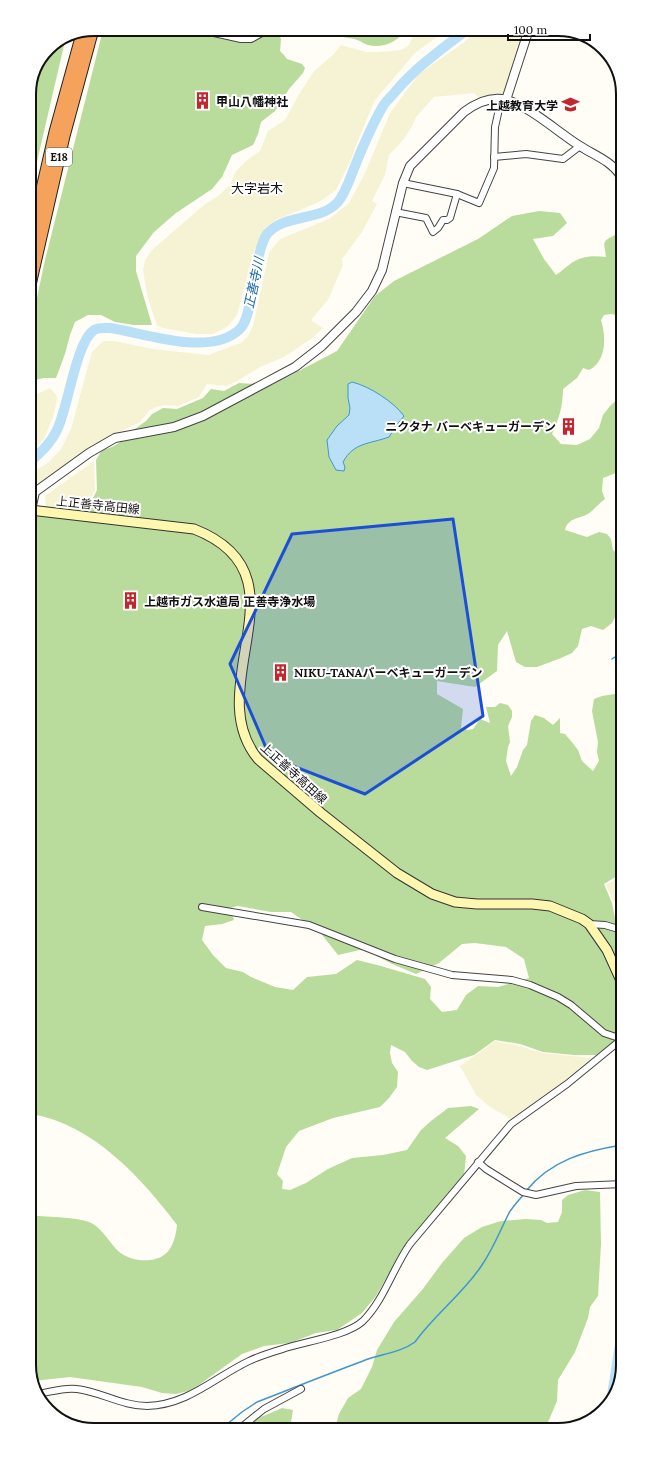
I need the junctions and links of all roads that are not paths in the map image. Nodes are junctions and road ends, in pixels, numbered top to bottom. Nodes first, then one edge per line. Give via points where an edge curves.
1 (91, 36) edge
2 (228, 36) edge
3 (256, 36) edge
4 (526, 36) edge
5 (81, 38) edge
6 (504, 100) junction
7 (580, 146) junction
8 (494, 157) junction
9 (616, 170) edge
10 (403, 183) junction
11 (457, 194) junction
12 (396, 212) junction
13 (36, 215) edge
14 (36, 259) edge
15 (36, 491) edge
16 (36, 511) edge
17 (202, 907) dead end
18 (589, 924) junction
19 (616, 928) edge
20 (616, 970) edge
21 (616, 1037) edge
22 (616, 1044) edge
23 (478, 1162) junction
24 (616, 1184) edge
25 (302, 1389) dead end
26 (43, 1393) edge
27 (246, 1423) edge

1 - 14 highway, E18 via 64,136
2 - 3 street via 241,39
4 - 6 street
5 - 13 highway, E18
6 - 7 street via 520,106
6 - 8 street via 495,127
6 - 10 street via 478,103 464,112 410,166
7 - 8 street via 563,159 526,154
7 - 9 street
8 - 11 street via 494,168 479,203
10 - 11 street
10 - 12 street
11 - 12 street via 450,218 443,220 433,232 426,218
12 - 15 street via 382,270 372,292 322,346 295,367 203,416 174,427 115,438 89,453
16 - 18 main road, 上正善寺高田線 via 194,529 216,539 240,564 250,591 250,617 239,699 245,737 250,749 258,758 321,813 397,873 432,894 455,902 550,906
17 - 21 street via 309,925 395,959 452,975 512,980 530,985 558,997 604,1033
18 - 19 street
18 - 20 main road, 上正善寺高田線 via 607,950
22 - 23 street via 567,1084 511,1124
23 - 24 street via 523,1192 536,1195 576,1186
23 - 26 street via 410,1244 373,1309 351,1329 249,1360 207,1386 172,1402 149,1406 131,1405 99,1393 76,1389
25 - 27 street via 264,1409

